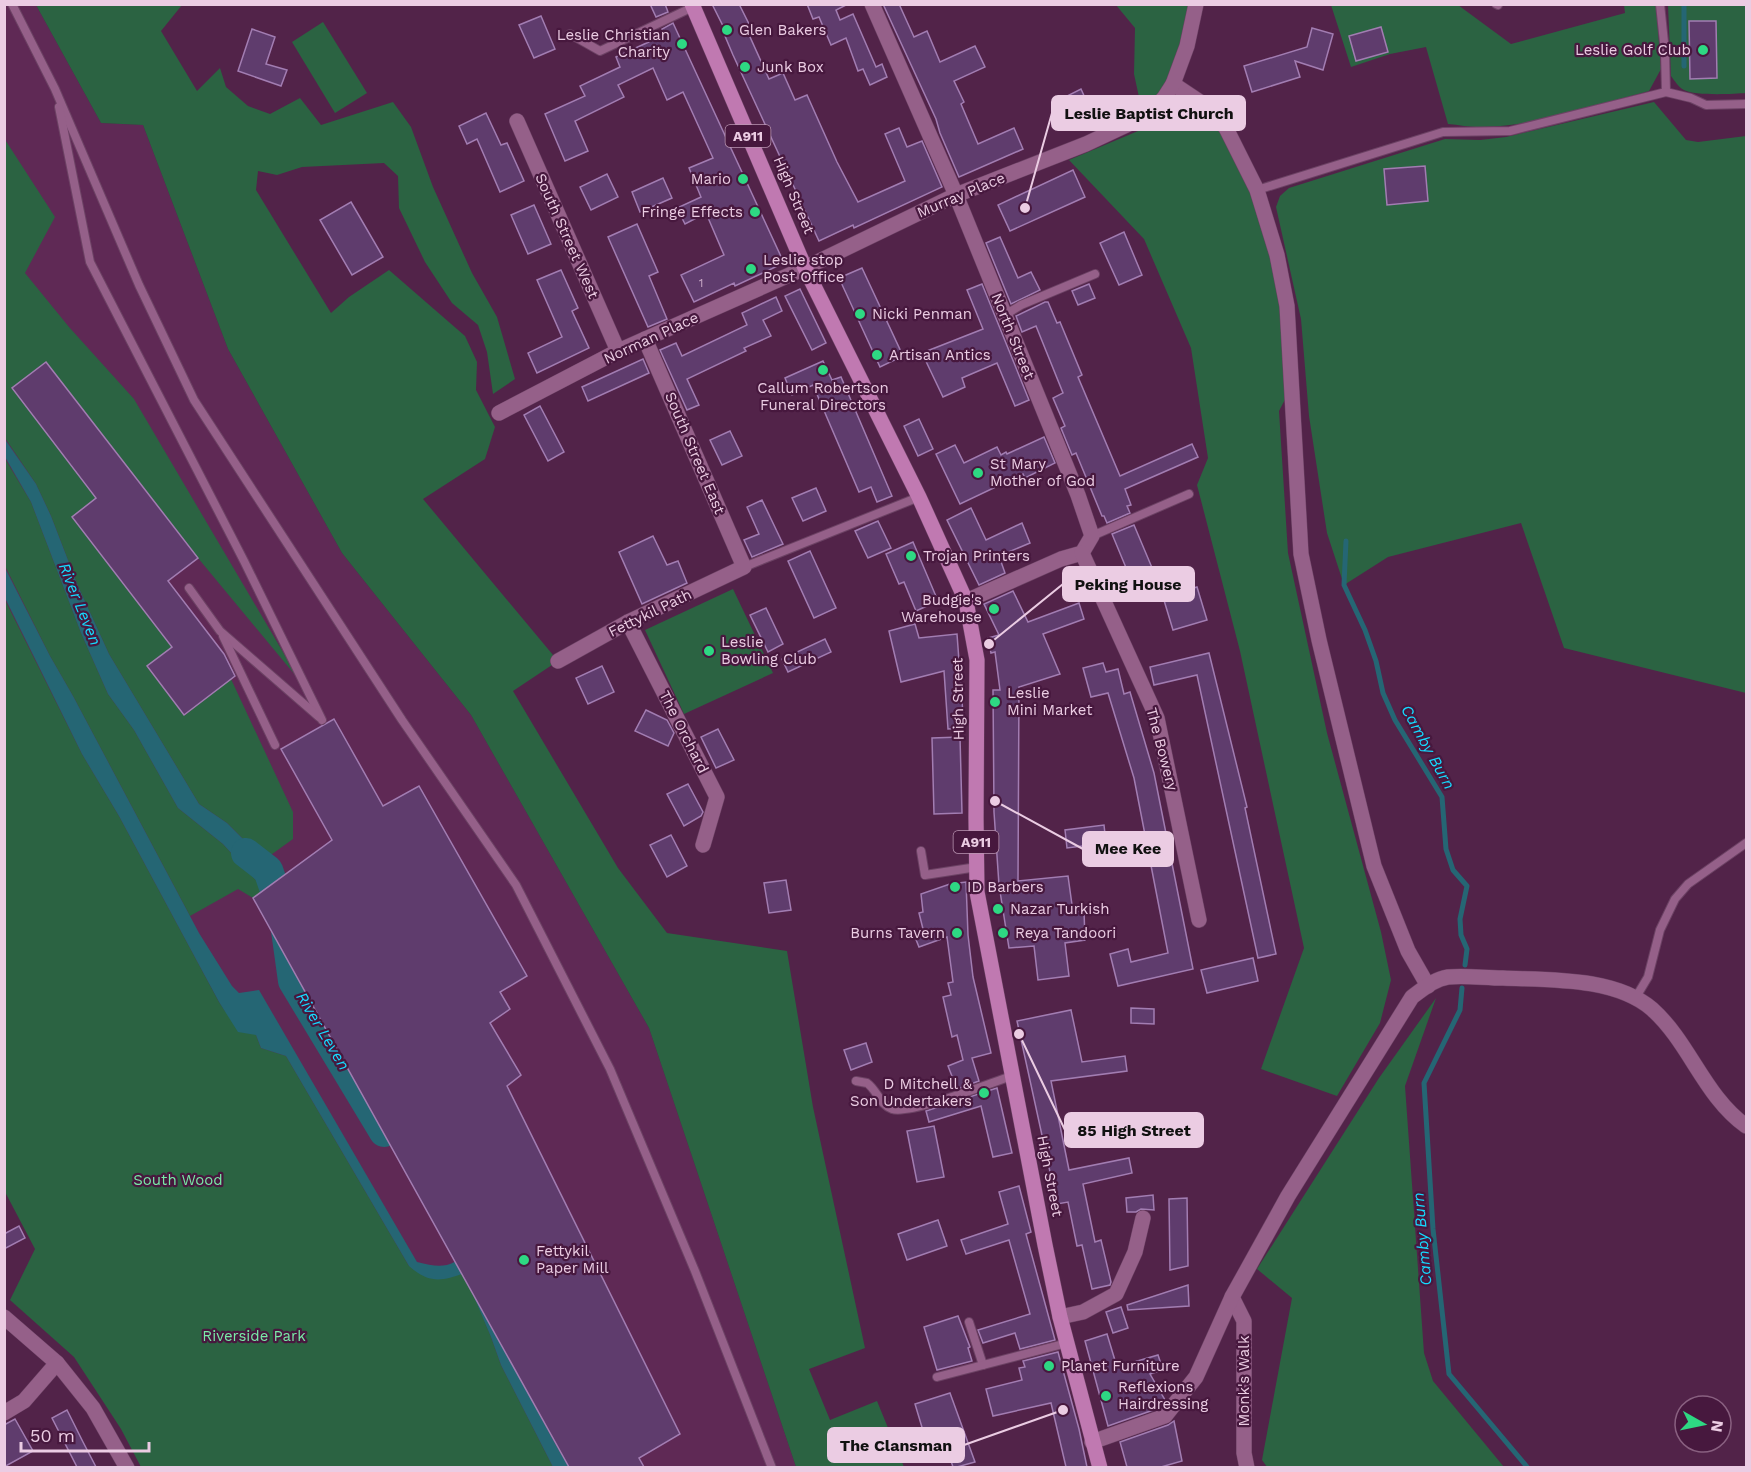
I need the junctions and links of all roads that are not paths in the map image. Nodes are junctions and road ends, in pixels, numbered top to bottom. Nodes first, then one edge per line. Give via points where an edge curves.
1 (12, 4) edge
2 (872, 4) edge
3 (1196, 4) edge
4 (1660, 4) edge
5 (692, 6) edge
6 (570, 34) dead end
7 (1173, 84) junction
8 (55, 89) junction
9 (1666, 92) junction
10 (1746, 104) edge
11 (517, 121) dead end
12 (1257, 190) junction
13 (956, 195) junction
14 (805, 268) junction
15 (1095, 274) dead end
16 (1005, 315) junction
17 (645, 339) junction
18 (618, 351) junction
19 (499, 412) dead end
20 (1189, 494) dead end
21 (919, 497) junction
22 (1092, 536) junction
23 (1082, 553) junction
24 (744, 567) junction
25 (189, 588) dead end
26 (966, 601) junction
27 (628, 622) junction
28 (220, 631) junction
29 (558, 661) dead end
30 (275, 745) dead end
31 (1746, 843) edge
32 (703, 845) dead end
33 (921, 851) dead end
34 (977, 867) junction
35 (1199, 920) dead end
36 (1428, 986) junction
37 (1636, 997) junction
38 (1012, 1076) junction
39 (856, 1081) dead end
40 (1746, 1126) edge
41 (1143, 1218) dead end
42 (1232, 1297) junction
43 (4, 1317) edge
44 (1060, 1317) junction
45 (969, 1322) dead end
46 (1067, 1344) junction
47 (57, 1363) junction
48 (983, 1365) junction
49 (937, 1377) dead end
50 (4, 1413) edge
51 (1092, 1442) junction
52 (127, 1467) edge
53 (772, 1467) edge
54 (1100, 1467) edge
55 (1247, 1467) edge

1 - 8 lane
2 - 13 street, North Street
3 - 7 street, Murray Place
4 - 9 lane
5 - 6 lane via 600,51
5 - 14 main road, High Street / A911
7 - 12 street via 1212,110 1226,128
7 - 13 street, Murray Place via 1148,115
8 - 28 lane via 90,261 322,720
8 - 53 lane via 139,285 194,400 402,720 516,885 610,1069
9 - 10 lane via 1707,105
9 - 12 lane via 1510,131 1443,132
11 - 18 street, South Street West
12 - 36 street via 1277,255 1287,306 1301,554 1319,640 1374,866 1408,951
13 - 14 street, Murray Place
13 - 16 street, North Street
14 - 17 street, Norman Place
14 - 21 main road, High Street / A911
15 - 16 lane via 1021,304
16 - 22 street, North Street
17 - 18 street, Norman Place
17 - 24 street, South Street East
18 - 19 street, Norman Place
20 - 22 lane
21 - 24 lane
21 - 26 main road, High Street / A911
22 - 23 street
23 - 26 street
23 - 35 street, The Bowery via 1157,718
24 - 27 street, Fettykil Path
25 - 28 lane
26 - 34 main road, High Street / A911 via 978,660
27 - 29 street, Fettykil Path
27 - 32 street, The Orchard via 717,797
28 - 30 lane
31 - 37 lane via 1688,884 1675,899 1660,930 1648,977
33 - 34 lane via 925,875
34 - 38 main road, High Street / A911 via 977,892
36 - 37 street via 1448,977 1525,979 1597,985
36 - 42 street via 1412,997 1310,1159
37 - 40 street via 1662,1019 1722,1104
38 - 39 lane via 900,1110 887,1107 867,1083
38 - 44 main road, High Street / A911
41 - 44 street via 1135,1252 1116,1294 1083,1312
42 - 51 street via 1196,1377 1165,1416
42 - 55 street, Monk's Walk via 1244,1321
43 - 47 street
44 - 46 main road, High Street / A911
45 - 48 lane
46 - 48 lane
46 - 51 main road, High Street / A911
47 - 50 street via 24,1401
47 - 52 street via 93,1408
48 - 49 lane
51 - 54 main road, A911

